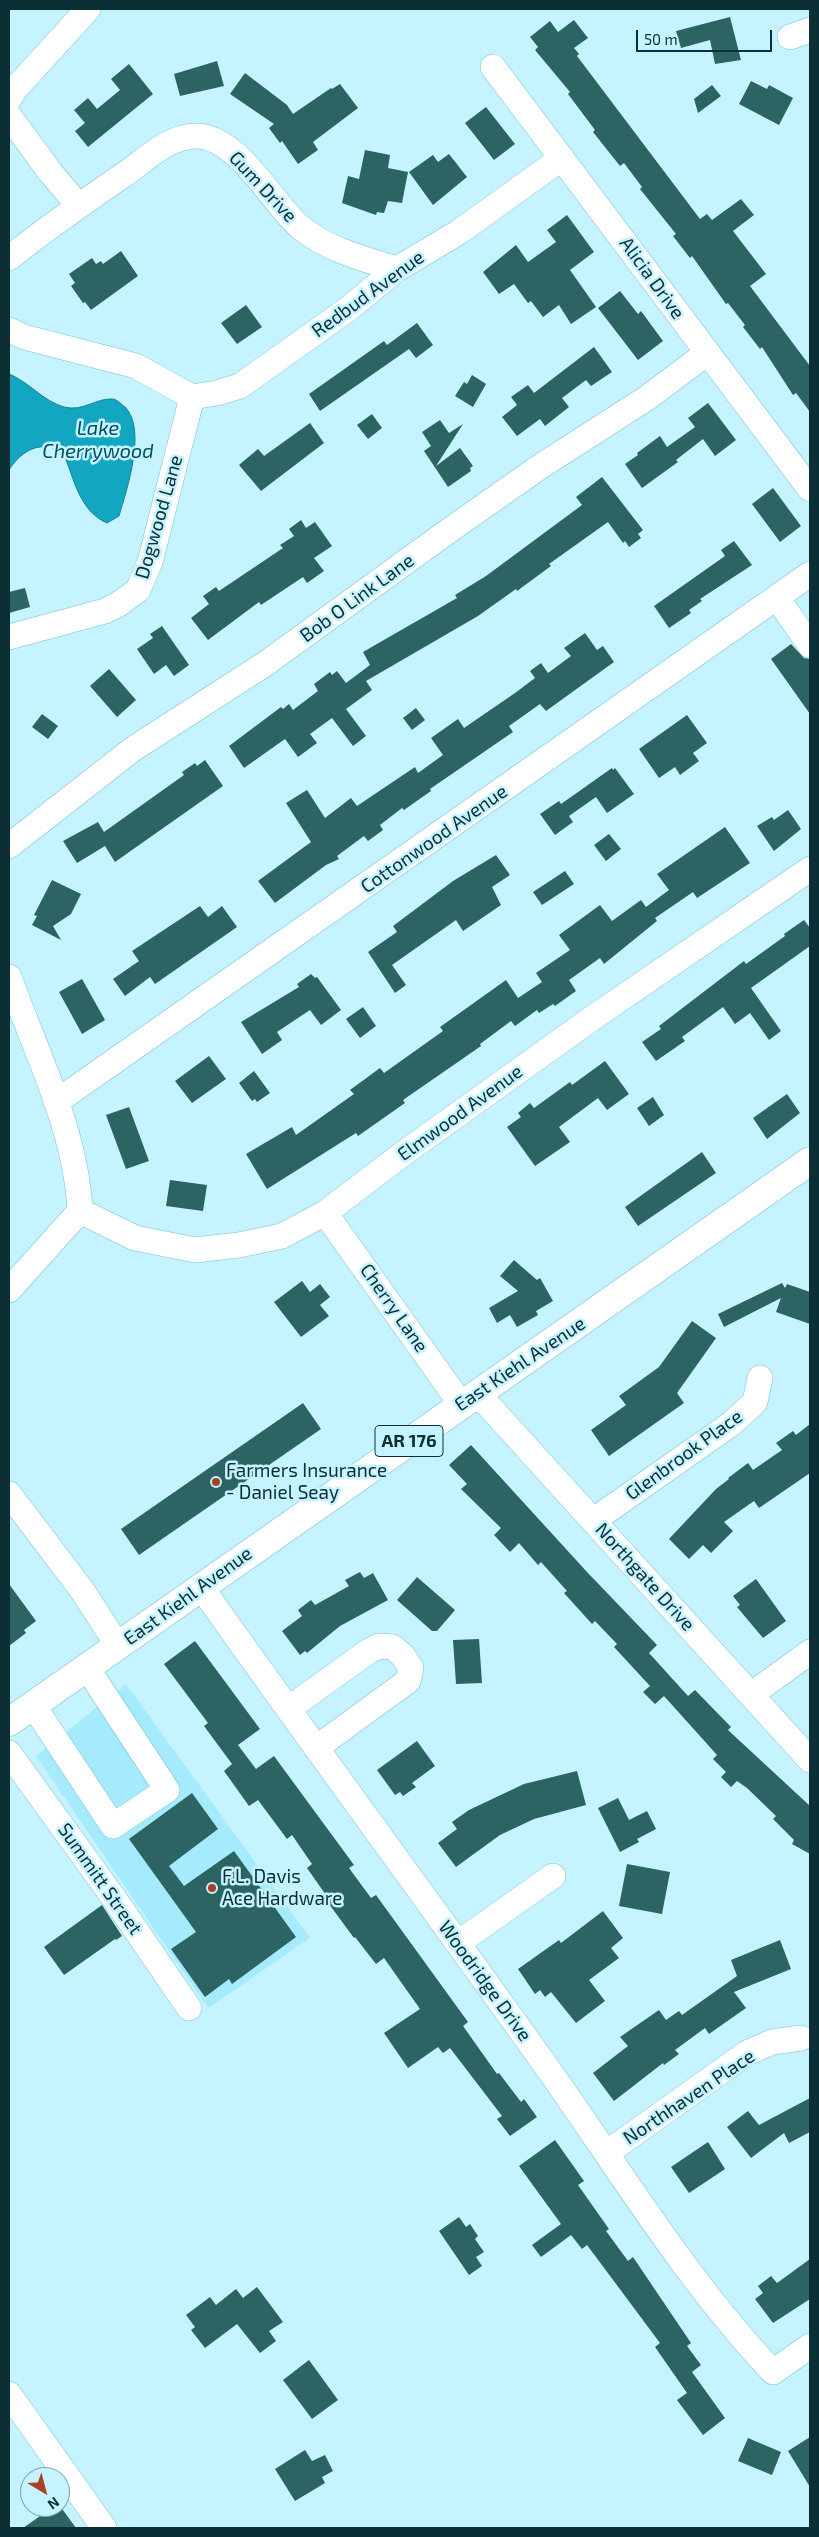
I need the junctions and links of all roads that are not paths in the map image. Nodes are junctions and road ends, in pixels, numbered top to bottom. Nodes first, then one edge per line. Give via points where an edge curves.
1 (88, 9) edge
2 (493, 67) dead end
3 (9, 99) edge
4 (9, 116) edge
5 (562, 158) junction
6 (78, 205) junction
7 (9, 258) edge
8 (397, 269) junction
9 (9, 330) edge
10 (707, 353) junction
11 (192, 396) junction
12 (810, 489) edge
13 (810, 574) edge
14 (777, 598) junction
15 (807, 633) edge
16 (9, 638) edge
17 (9, 846) edge
18 (810, 869) edge
19 (9, 977) edge
20 (56, 1102) junction
21 (810, 1161) edge
22 (80, 1211) junction
23 (325, 1213) junction
24 (9, 1290) edge
25 (760, 1378) dead end
26 (470, 1400) junction
27 (9, 1494) edge
28 (594, 1520) junction
29 (201, 1587) junction
30 (118, 1646) junction
31 (810, 1652) edge
32 (87, 1668) junction
33 (752, 1694) junction
34 (33, 1705) junction
35 (288, 1710) junction
36 (9, 1722) edge
37 (316, 1748) junction
38 (9, 1753) edge
39 (810, 1760) edge
40 (553, 1876) dead end
41 (458, 1943) junction
42 (189, 2008) dead end
43 (800, 2038) dead end
44 (608, 2152) junction
45 (810, 2346) edge
46 (9, 2394) edge
47 (104, 2528) edge

1 - 3 street
2 - 5 street, Alicia Drive
4 - 6 street
5 - 8 street, Redbud Avenue via 458,232
5 - 10 street, Alicia Drive
6 - 7 street, Gum Drive
6 - 8 street, Gum Drive via 168,145 195,136 214,141 236,155 283,210 323,243
8 - 11 street, Redbud Avenue via 348,309 240,386
9 - 11 street via 24,337 136,366
10 - 12 street, Alicia Drive
10 - 17 street, Bob O Link Lane via 647,398 538,468 264,664 133,749
11 - 16 street, Dogwood Lane via 150,562 138,590 105,611
13 - 14 street, Cottonwood Avenue
14 - 15 street
14 - 20 street, Cottonwood Avenue
18 - 23 street, Elmwood Avenue via 594,1017 404,1152
19 - 20 street
20 - 22 street via 74,1155
21 - 26 main road, East Kiehl Avenue / AR 176
22 - 23 street, Elmwood Avenue via 135,1238 195,1250 282,1236
22 - 24 street
23 - 26 street, Cherry Lane
25 - 28 street, Glenbrook Place via 754,1402 731,1424
26 - 28 street, Northgate Drive
26 - 29 main road, East Kiehl Avenue / AR 176
27 - 30 street via 82,1590
28 - 33 street, Northgate Drive
29 - 30 main road, East Kiehl Avenue / AR 176
29 - 35 street, Woodridge Drive
30 - 32 main road, East Kiehl Avenue / AR 176
31 - 33 street
32 - 34 main road, East Kiehl Avenue / AR 176
32 - 34 street via 167,1790 113,1826
33 - 39 street, Northgate Drive
34 - 36 main road, East Kiehl Avenue / AR 176
35 - 37 street, Woodridge Drive
35 - 37 street via 369,1651 380,1646 393,1647 403,1656 411,1668 408,1681
37 - 41 street, Woodridge Drive
38 - 42 street, Summitt Street via 111,1893
40 - 41 street
41 - 44 street, Woodridge Drive
43 - 44 street, Northhaven Place via 772,2042 747,2053
44 - 45 street, Woodridge Drive via 739,2336 773,2372
46 - 47 street

